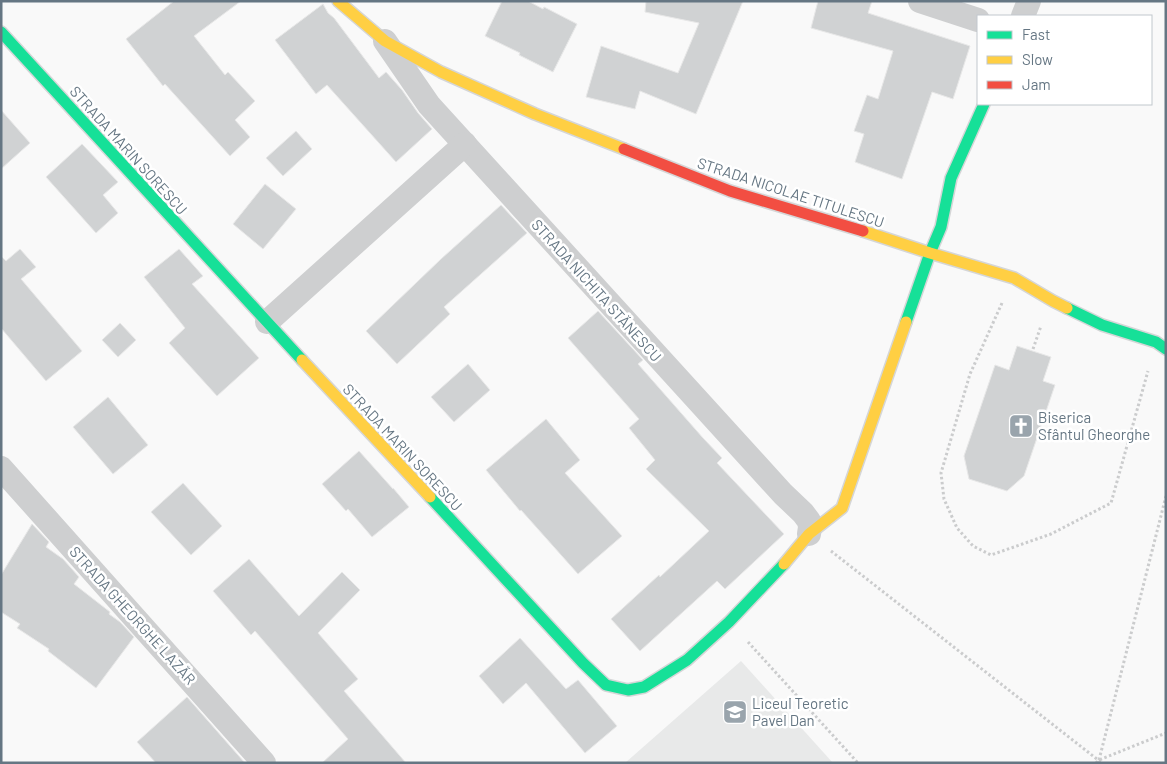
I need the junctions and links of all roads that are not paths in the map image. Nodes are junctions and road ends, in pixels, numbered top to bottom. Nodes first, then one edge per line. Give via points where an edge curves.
1 (338, 1) edge
2 (920, 1) edge
3 (1029, 1) edge
4 (1023, 15) edge
5 (977, 20) edge
6 (1, 32) edge
7 (385, 41) junction
8 (984, 105) edge
9 (465, 144) junction
10 (930, 253) junction
11 (267, 322) junction
12 (1163, 342) edge
13 (1, 468) edge
14 (809, 534) junction
15 (264, 763) edge

1 - 7 street, STRADA NICOLAE TITULESCU
2 - 5 street
3 - 4 street
6 - 11 street, STRADA MARIN SORESCU
7 - 9 street, STRADA NICHITA STĂNESCU via 429,105
7 - 10 street, STRADA NICOLAE TITULESCU via 442,72 535,114 721,187
8 - 10 street, STRADA MARIN SORESCU via 951,178 941,227
9 - 11 street
9 - 14 street, STRADA NICHITA STĂNESCU via 803,513 810,524
10 - 12 street, STRADA NICOLAE TITULESCU via 1014,278 1102,324
10 - 14 street, STRADA MARIN SORESCU via 842,508
11 - 14 street, STRADA MARIN SORESCU via 606,685 628,690 644,687 687,660 729,622
13 - 15 street, STRADA GHEORGHE LAZĂR

